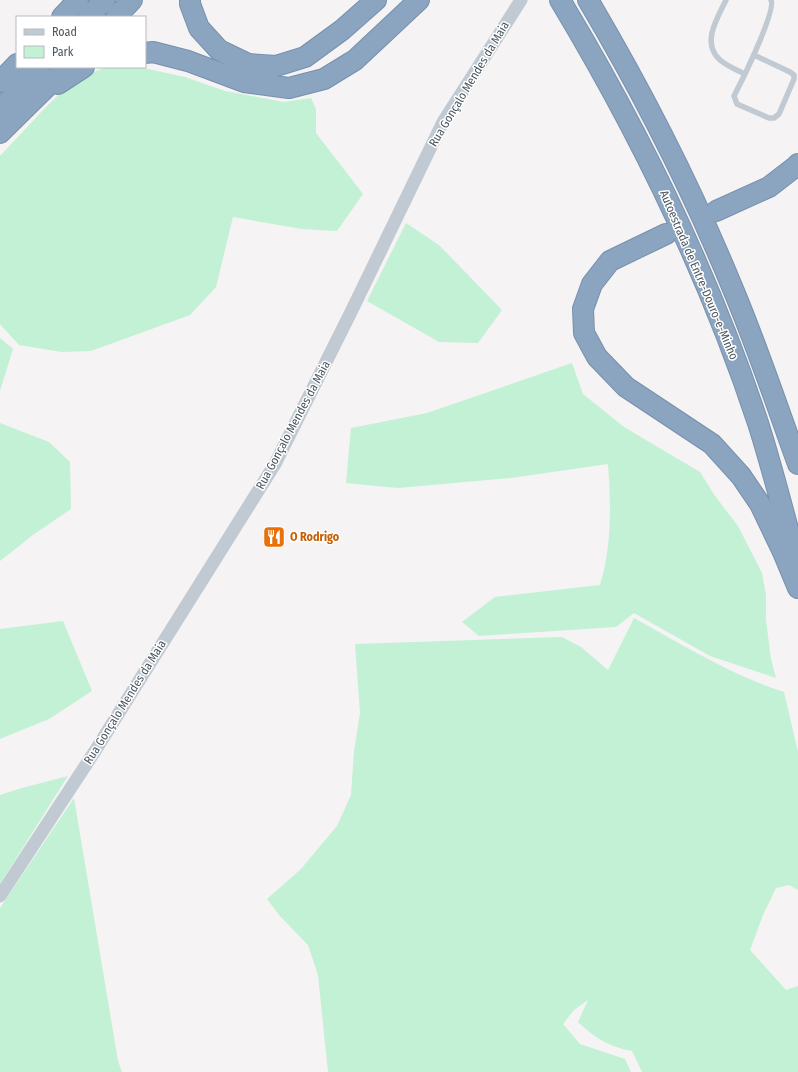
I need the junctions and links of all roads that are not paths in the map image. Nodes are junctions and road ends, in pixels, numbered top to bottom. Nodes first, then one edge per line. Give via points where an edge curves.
1 (78, 0) edge
2 (105, 0) edge
3 (132, 0) edge
4 (190, 0) edge
5 (376, 0) edge
6 (419, 0) edge
7 (521, 0) edge
8 (560, 0) edge
9 (588, 0) edge
10 (726, 0) edge
11 (772, 0) edge
12 (63, 16) edge
13 (89, 16) edge
14 (117, 16) edge
15 (149, 52) edge
16 (754, 55) junction
17 (16, 65) edge
18 (39, 68) edge
19 (66, 68) edge
20 (82, 68) edge
21 (745, 74) junction
22 (0, 82) edge
23 (30, 104) junction
24 (0, 110) edge
25 (0, 133) edge
26 (798, 164) edge
27 (716, 211) dead end
28 (666, 234) dead end
29 (798, 464) edge
30 (798, 566) edge
31 (798, 588) edge
32 (0, 896) edge

1 - 12 highway
2 - 13 highway
3 - 14 highway
4 - 5 highway via 199,28 219,50 248,64 276,66 305,57 342,30
6 - 15 highway via 355,60 324,79 290,88 244,82 188,62
7 - 32 street, Rua Gonçalo Mendes da Maia via 443,122 274,464
8 - 30 highway, Autoestrada de Entre-Douro-e-Minho via 627,118 690,249 758,424
9 - 29 highway, Autoestrada de Entre-Douro-e-Minho via 651,112 710,236 755,345
10 - 21 lane via 711,35 714,53 719,60
11 - 16 lane via 770,14
16 - 21 lane
16 - 21 lane via 794,74 779,114 774,118 737,104 734,96
17 - 22 highway
18 - 24 highway
19 - 23 highway
20 - 23 highway
23 - 25 highway
26 - 27 highway via 769,187
28 - 31 highway via 610,261 592,284 583,309 584,333 597,357 626,387 712,444 736,471 760,504

